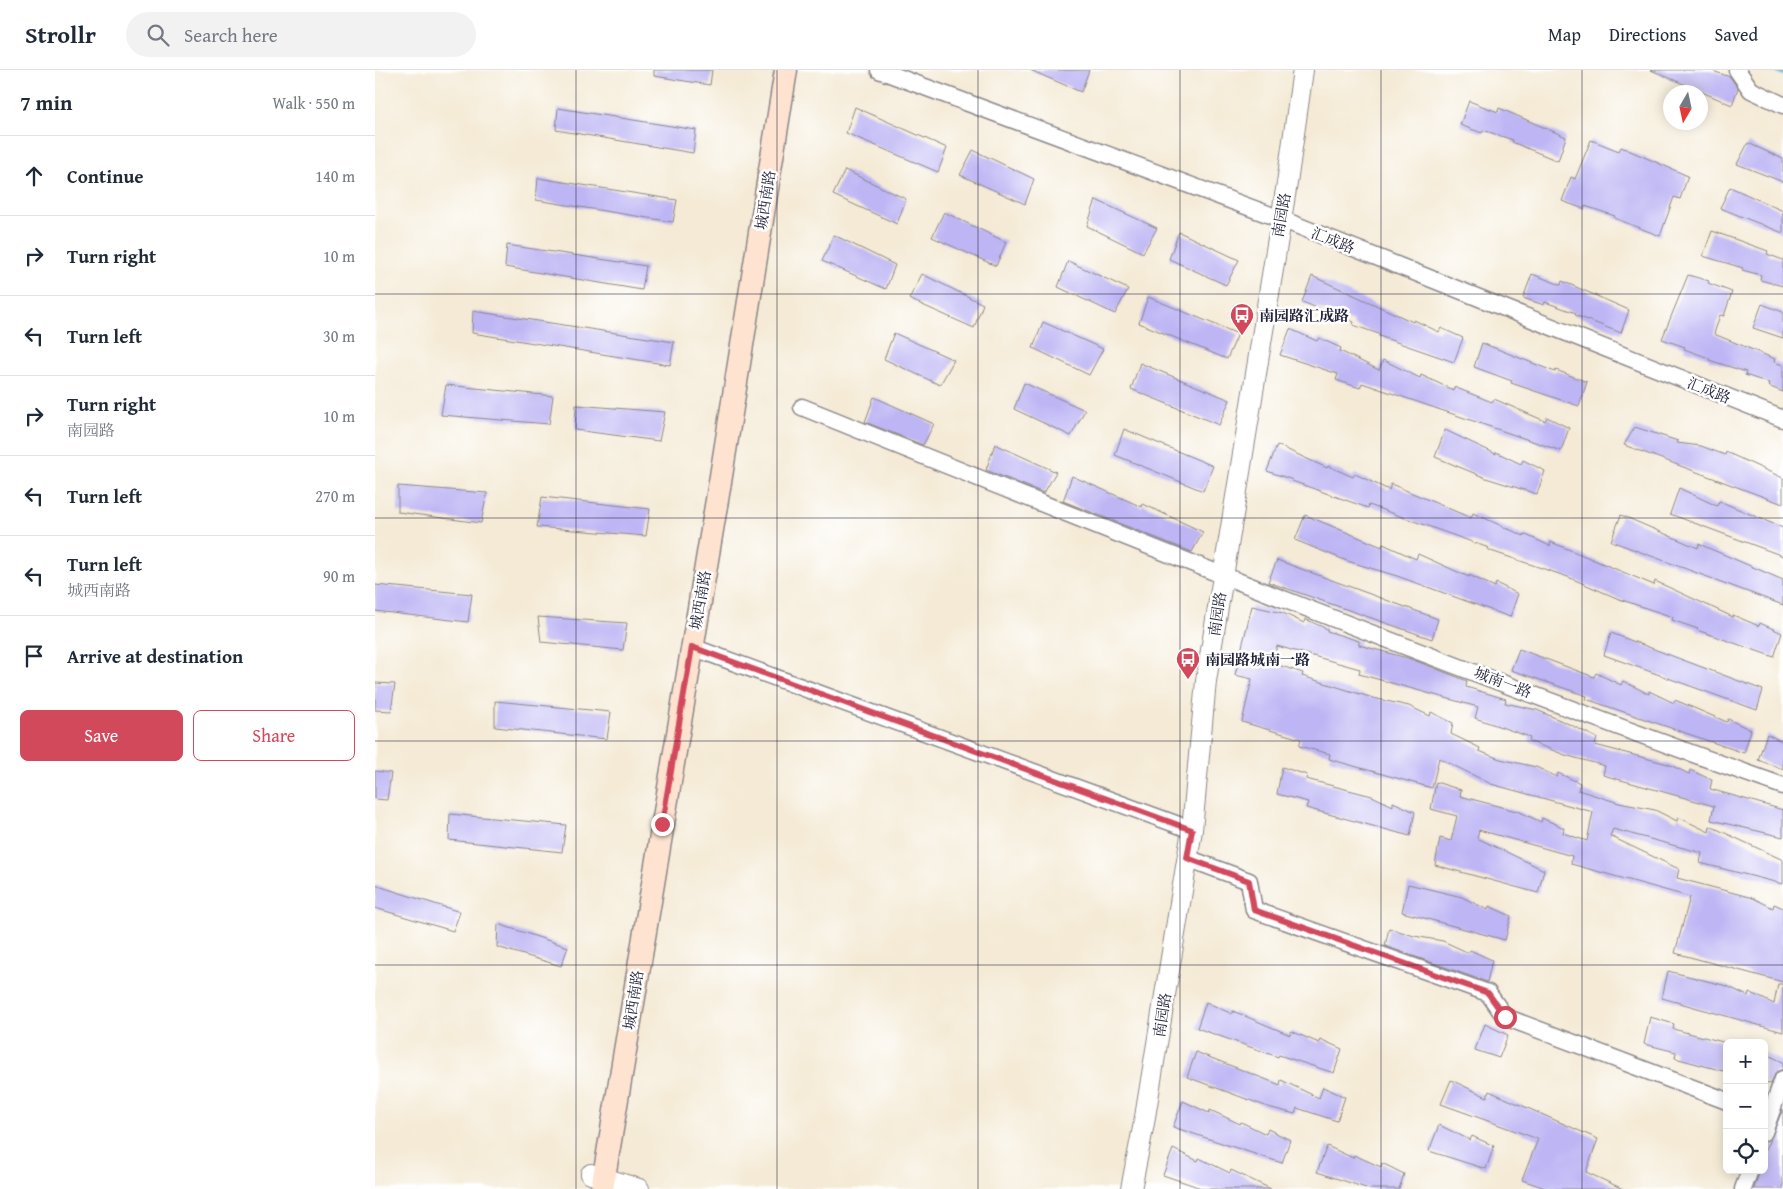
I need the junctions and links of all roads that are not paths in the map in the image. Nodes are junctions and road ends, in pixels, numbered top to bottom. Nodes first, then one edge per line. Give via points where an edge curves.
1 (771, 70) edge
2 (786, 70) edge
3 (879, 70) edge
4 (1303, 70) edge
5 (1737, 70) edge
6 (1783, 105) edge
7 (1281, 219) junction
8 (802, 407) dead end
9 (1783, 419) edge
10 (1223, 576) junction
11 (692, 647) junction
12 (1783, 786) edge
13 (1192, 830) junction
14 (1187, 858) junction
15 (1783, 1079) edge
16 (1723, 1099) edge
17 (1774, 1104) edge
18 (1765, 1129) edge
19 (1749, 1174) edge
20 (596, 1183) edge
21 (639, 1189) edge
22 (1131, 1189) edge
23 (1743, 1189) edge

1 - 20 main road, 城西南路
2 - 11 main road, 城西南路
3 - 7 street, 汇成路
4 - 7 street, 南园路
5 - 6 street via 1751,90
7 - 9 street, 汇成路
7 - 10 street, 南园路
8 - 10 street, 城南一路
10 - 12 street, 城南一路
10 - 13 street, 南园路 via 1206,682
11 - 13 street
11 - 20 main road, 城西南路
13 - 14 street, 南园路
14 - 16 street via 1249,881 1254,910 1488,993 1505,1017
14 - 22 street, 南园路
15 - 17 street
17 - 18 street
19 - 23 street
20 - 21 street

